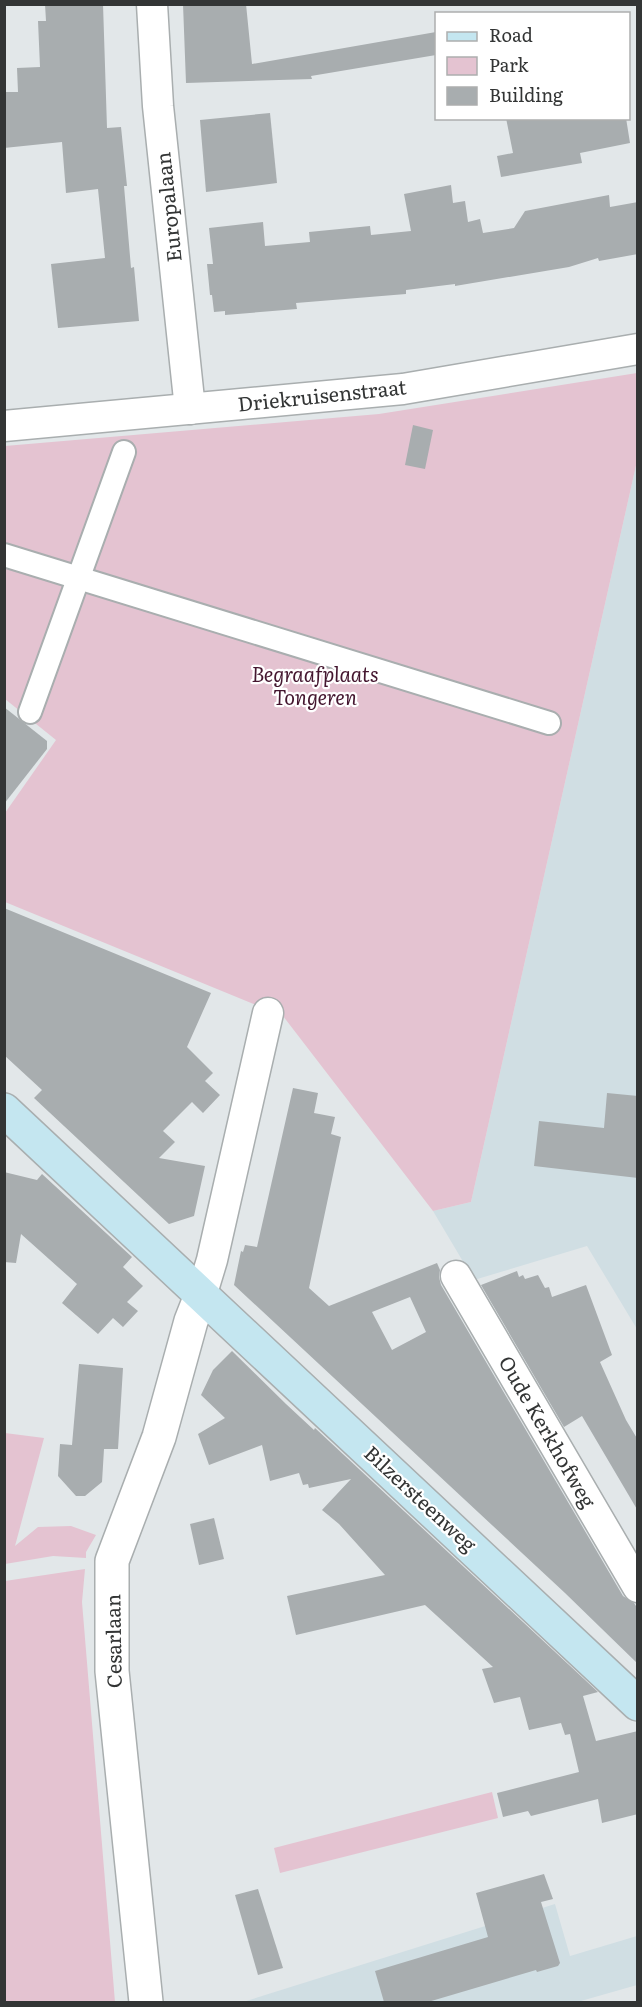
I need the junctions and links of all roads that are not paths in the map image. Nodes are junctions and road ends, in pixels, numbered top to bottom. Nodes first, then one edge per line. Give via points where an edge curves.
1 (152, 4) edge
2 (638, 349) edge
3 (190, 409) junction
4 (4, 426) edge
5 (124, 452) dead end
6 (4, 555) edge
7 (79, 578) junction
8 (30, 712) dead end
9 (549, 723) dead end
10 (268, 1013) dead end
11 (4, 1110) edge
12 (456, 1276) dead end
13 (202, 1293) junction
14 (638, 1587) edge
15 (638, 1704) edge
16 (146, 2002) edge

1 - 3 street, Europalaan via 158,106
2 - 3 street, Driekruisenstraat via 403,389
3 - 4 street, Driekruisenstraat
5 - 7 street
6 - 7 street
7 - 8 street
7 - 9 street
10 - 13 street
11 - 13 main road, Bilzersteenweg
12 - 14 street, Oude Kerkhofweg
13 - 15 main road, Bilzersteenweg
13 - 16 street, Cesarlaan via 159,1437 112,1561 112,1671

